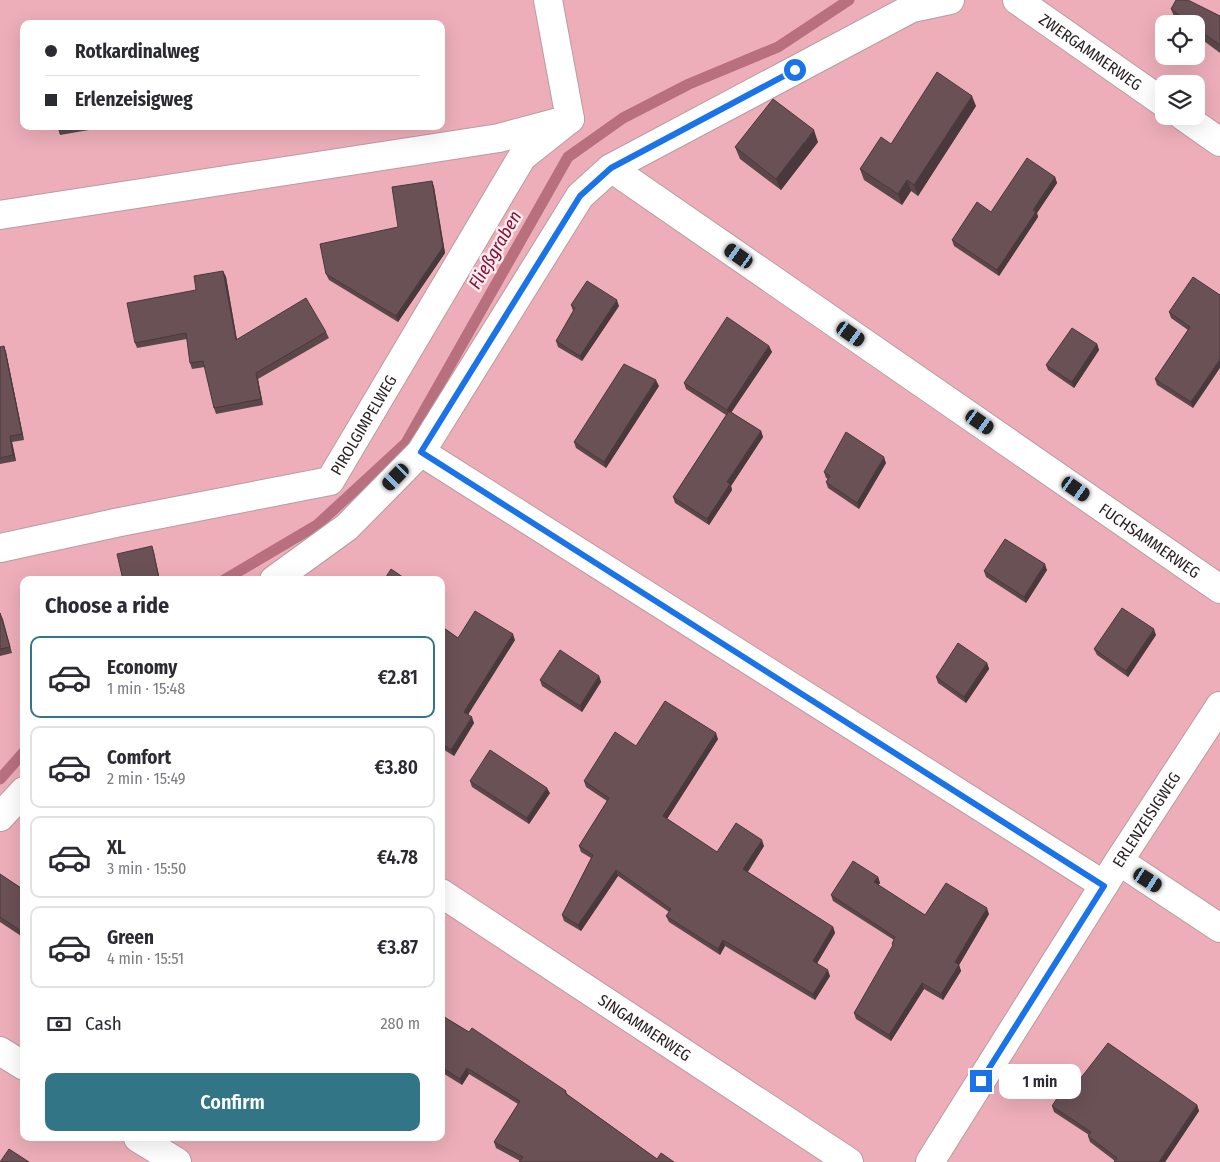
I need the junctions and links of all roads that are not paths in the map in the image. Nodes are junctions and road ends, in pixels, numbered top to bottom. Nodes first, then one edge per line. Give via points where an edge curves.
1 (548, 0) edge
2 (950, 0) edge
3 (1016, 0) edge
4 (1155, 97) edge
5 (570, 119) junction
6 (1196, 125) edge
7 (1220, 142) edge
8 (611, 168) junction
9 (0, 215) edge
10 (421, 452) junction
11 (0, 548) edge
12 (280, 576) edge
13 (1220, 589) edge
14 (1220, 706) edge
15 (20, 795) edge
16 (0, 817) edge
17 (1119, 861) junction
18 (1104, 886) junction
19 (445, 896) edge
20 (1220, 928) edge
21 (0, 1051) edge
22 (20, 1064) edge
23 (143, 1141) edge
24 (177, 1162) edge
25 (849, 1162) edge
26 (930, 1162) edge

1 - 5 lane
2 - 8 lane via 912,8
3 - 4 lane, ZWERGAMMERWEG
5 - 9 lane via 499,138
5 - 11 lane, PIROLGIMPELWEG via 522,157 330,481
6 - 7 lane
8 - 10 lane via 580,196
8 - 13 lane, FUCHSAMMERWEG
10 - 12 lane via 347,528
10 - 18 lane
14 - 17 lane, ERLENZEISIGWEG
15 - 16 lane
17 - 18 lane, ERLENZEISIGWEG
17 - 20 lane
18 - 26 lane, ERLENZEISIGWEG
19 - 25 lane, SINGAMMERWEG
21 - 22 lane
23 - 24 lane

